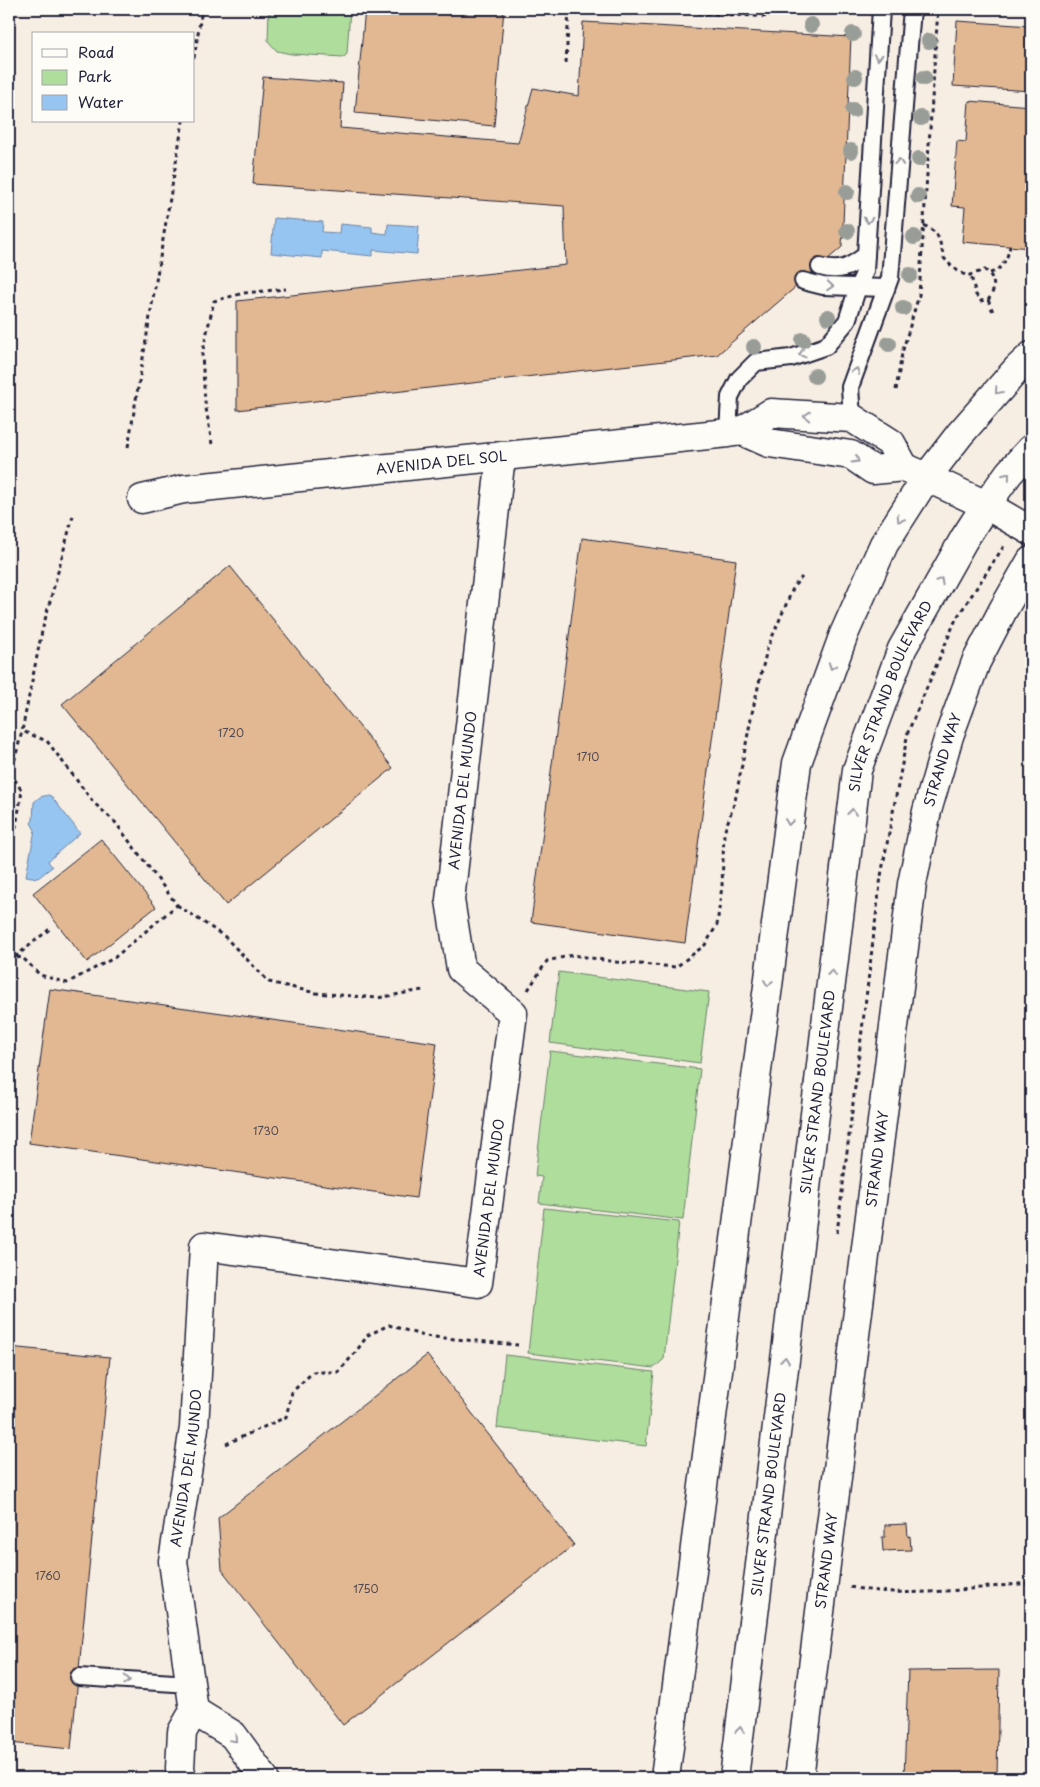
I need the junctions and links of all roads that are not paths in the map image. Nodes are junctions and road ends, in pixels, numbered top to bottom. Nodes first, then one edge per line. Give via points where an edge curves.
1 (881, 9) edge
2 (912, 9) edge
3 (866, 255) junction
4 (820, 266) dead end
5 (803, 282) dead end
6 (858, 287) junction
7 (886, 288) junction
8 (1031, 356) edge
9 (852, 418) junction
10 (735, 432) junction
11 (1031, 449) edge
12 (501, 456) junction
13 (915, 472) junction
14 (142, 499) dead end
15 (986, 504) junction
16 (1031, 531) edge
17 (1031, 561) edge
18 (79, 1678) dead end
19 (190, 1684) junction
20 (194, 1711) junction
21 (182, 1778) edge
22 (264, 1778) edge
23 (665, 1778) edge
24 (734, 1778) edge
25 (799, 1778) edge

1 -> 3 lane
7 -> 2 lane via 890,278
3 - 4 lane via 849,268
3 - 6 lane via 865,271
5 -> 6 lane
6 - 7 lane
6 -> 10 lane via 847,321 826,346 790,358 756,362 738,379 730,397
9 -> 7 lane via 850,388
8 -> 13 main road via 960,434
9 -> 10 main road, AVENIDA DEL SOL via 771,413
9 - 13 main road, AVENIDA DEL SOL via 891,443
10 - 12 main road, AVENIDA DEL SOL
10 -> 13 main road, AVENIDA DEL SOL via 769,443 851,456 873,470
15 -> 11 main road, SILVER STRAND BOULEVARD
12 - 14 main road, AVENIDA DEL SOL via 184,489
12 - 19 main road, AVENIDA DEL MUNDO via 450,900 461,969 512,1013 478,1283 204,1246 194,1428 173,1561
13 - 15 main road, AVENIDA DEL SOL
13 -> 23 main road via 844,634 797,763
15 - 16 main road
24 -> 15 main road, SILVER STRAND BOULEVARD via 857,770 902,649
17 - 25 main road, STRAND WAY via 976,662 927,810 912,884
18 -> 19 lane
19 - 20 main road, AVENIDA DEL MUNDO
20 - 21 main road via 182,1732
20 -> 22 main road via 233,1735

